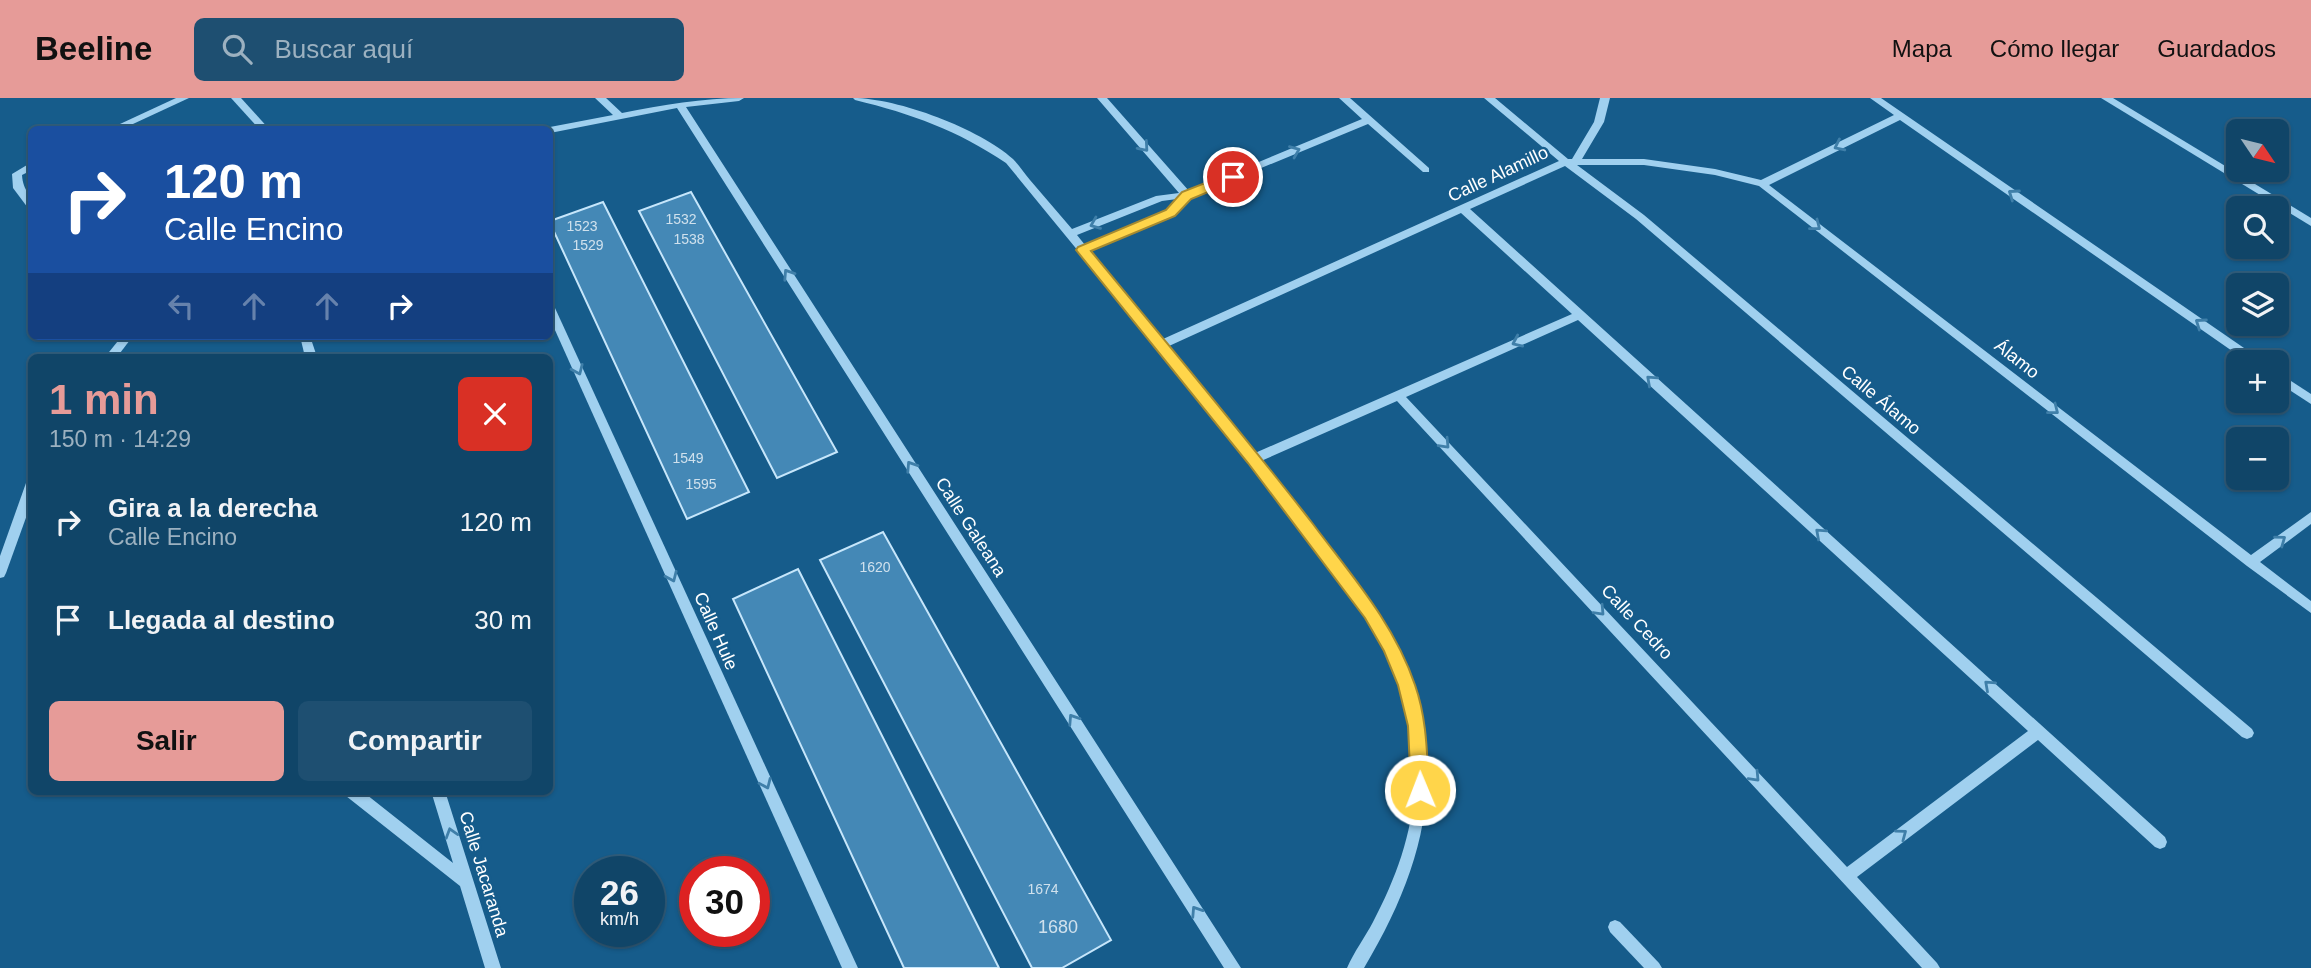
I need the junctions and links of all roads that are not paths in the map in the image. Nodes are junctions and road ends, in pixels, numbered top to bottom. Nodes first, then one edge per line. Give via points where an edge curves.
1 (184, 98) edge
2 (236, 98) edge
3 (600, 98) edge
4 (739, 98) edge
5 (858, 98) edge
6 (1102, 98) edge
7 (1344, 98) edge
8 (1489, 98) edge
9 (1605, 98) edge
10 (1875, 98) edge
11 (2106, 98) edge
12 (680, 105) junction
13 (620, 116) junction
14 (1900, 116) junction
15 (1369, 120) junction
16 (120, 126) edge
17 (262, 126) edge
18 (553, 129) edge
19 (1571, 161) junction
20 (28, 167) edge
21 (1426, 170) dead end
22 (1762, 184) junction
23 (1187, 195) junction
24 (28, 201) edge
25 (1463, 209) junction
26 (2311, 223) edge
27 (1070, 234) junction
28 (1082, 250) junction
29 (553, 315) edge
30 (1580, 315) junction
31 (125, 340) edge
32 (1161, 345) junction
33 (2239, 350) edge
34 (113, 354) edge
35 (2289, 384) edge
36 (1398, 395) junction
37 (2311, 400) edge
38 (1254, 459) junction
39 (28, 494) edge
40 (2311, 517) edge
41 (2251, 562) junction
42 (0, 573) edge
43 (2311, 608) edge
44 (2039, 731) junction
45 (2247, 733) dead end
46 (357, 795) edge
47 (439, 795) edge
48 (2160, 842) dead end
49 (1847, 876) junction
50 (465, 881) junction
51 (1615, 927) dead end
52 (493, 968) edge
53 (850, 968) edge
54 (1233, 968) edge
55 (1355, 968) edge
56 (1654, 968) edge
57 (1932, 968) edge

1 - 16 street
2 - 17 street
3 - 13 street
4 - 12 street
5 - 27 street via 931,117 985,144 1009,162
6 -> 23 street
7 - 15 street
8 - 19 street, Calle Álamo
9 - 19 street via 1599,122
10 - 14 street
11 - 26 street
12 - 13 street
54 -> 12 street, Calle Galeana
13 - 18 street
14 -> 22 street
33 -> 14 street
15 - 21 street
23 -> 15 street
19 - 22 street, Calle Alamillo via 1684,166
19 - 25 street, Calle Alamillo
19 - 45 street, Calle Álamo
20 - 24 street via 17,174 18,188
22 -> 41 street, Álamo
23 -> 27 street via 1160,198
23 - 28 street via 1171,213
25 - 30 street
25 - 32 street, Calle Alamillo
27 - 28 street
28 - 32 street
29 -> 53 street, Calle Hule
30 -> 36 street
44 -> 30 street
31 - 34 street
32 - 38 street
35 - 37 street
36 - 38 street
36 -> 49 street, Calle Cedro
38 - 55 street via 1371,613 1407,685 1417,726 1419,812 1409,860 1391,907
39 - 42 street
41 -> 40 street
41 - 43 street, Álamo
44 - 48 street
49 -> 44 street
46 - 50 street
50 -> 47 street, Calle Jacaranda
49 - 57 street, Calle Cedro
50 - 52 street, Calle Jacaranda
51 - 56 street

